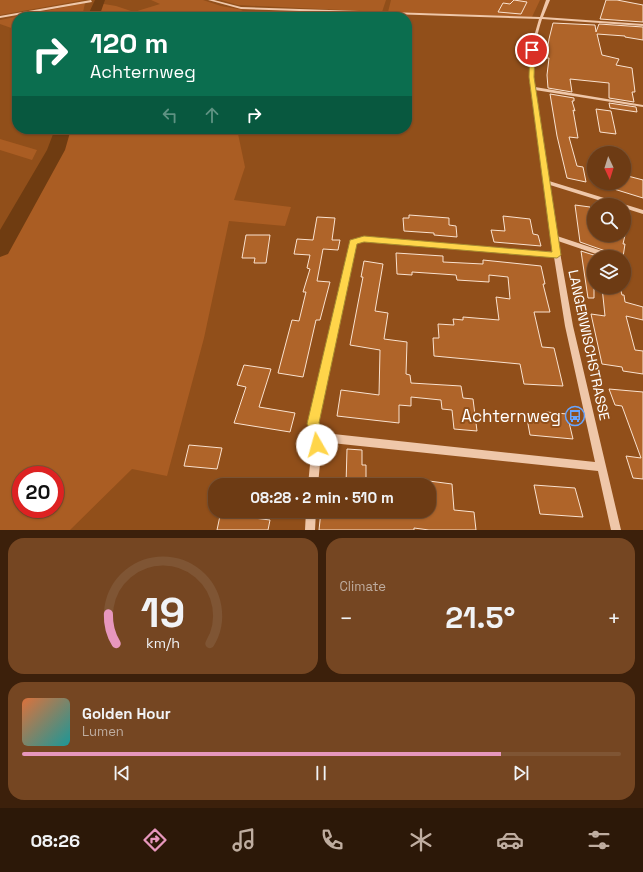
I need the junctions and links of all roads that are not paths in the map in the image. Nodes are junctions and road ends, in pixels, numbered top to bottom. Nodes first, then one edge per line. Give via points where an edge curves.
1 (91, 0) edge
2 (210, 0) edge
3 (548, 0) edge
4 (27, 12) edge
5 (361, 12) edge
6 (412, 14) edge
7 (12, 15) edge
8 (0, 17) edge
9 (540, 18) junction
10 (643, 25) edge
11 (533, 88) junction
12 (643, 106) edge
13 (546, 182) junction
14 (597, 198) edge
15 (631, 208) edge
16 (643, 212) edge
17 (554, 237) junction
18 (592, 250) edge
19 (557, 255) junction
20 (318, 432) junction
21 (601, 467) junction
22 (314, 478) edge
23 (311, 518) edge
24 (310, 530) edge
25 (616, 530) edge

1 - 4 street
2 - 5 street via 241,8
3 - 9 street, LANGENWISCHSTRASSE
6 - 9 street
7 - 8 street
9 - 10 street
9 - 11 street, LANGENWISCHSTRASSE via 531,62
11 - 12 street
11 - 13 street, LANGENWISCHSTRASSE
13 - 14 street
13 - 17 street, LANGENWISCHSTRASSE
15 - 16 street
17 - 18 street
17 - 19 street, LANGENWISCHSTRASSE
19 - 20 street via 364,239 353,242 313,424
19 - 21 street, LANGENWISCHSTRASSE via 569,326
20 - 21 street via 321,437
20 - 22 street
21 - 25 street, LANGENWISCHSTRASSE
23 - 24 street

